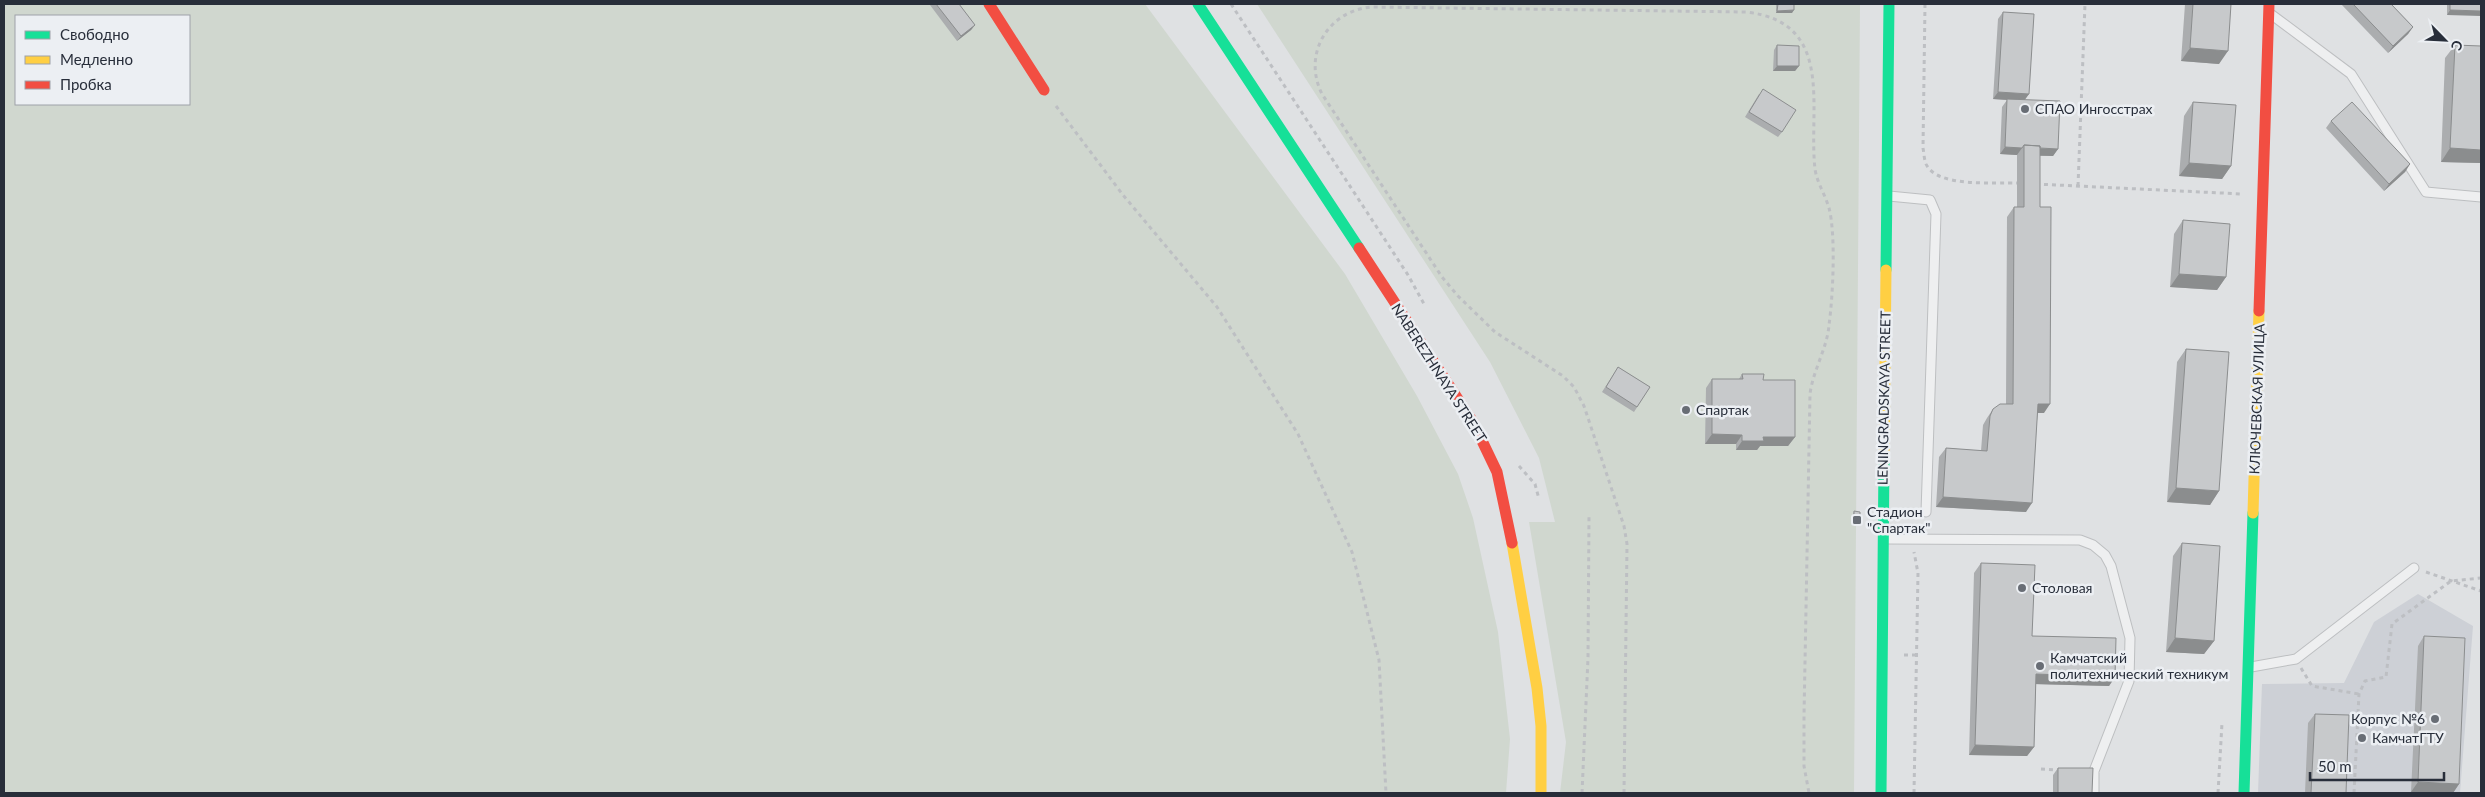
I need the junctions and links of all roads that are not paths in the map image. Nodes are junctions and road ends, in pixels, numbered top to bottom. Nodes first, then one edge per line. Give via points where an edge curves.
1 (989, 4) edge
2 (1198, 4) edge
3 (1889, 4) edge
4 (2269, 8) edge
5 (1044, 90) road end
6 (1887, 196) junction
7 (2481, 197) edge
8 (1926, 512) dead end
9 (1882, 539) junction
10 (2414, 568) road end
11 (2248, 667) junction
12 (1541, 793) edge
13 (1881, 793) edge
14 (2094, 793) edge
15 (2244, 793) edge

1 - 5 main road
2 - 12 main road, NABEREZHNAYA STREET via 1463,406 1491,454 1507,512 1537,688 1542,736
3 - 6 main road, LENINGRADSKAYA STREET
4 - 7 lane via 2351,74 2426,192
4 - 11 main road, КЛЮЧЕВСКАЯ УЛИЦА
6 - 8 lane via 1930,200 1936,214
6 - 9 main road, LENINGRADSKAYA STREET
9 - 13 main road, LENINGRADSKAYA STREET
9 - 14 lane via 2080,540 2094,545 2105,555 2111,566 2130,638 2129,682 2094,770
10 - 11 lane via 2296,659
11 - 15 main road, КЛЮЧЕВСКАЯ УЛИЦА

